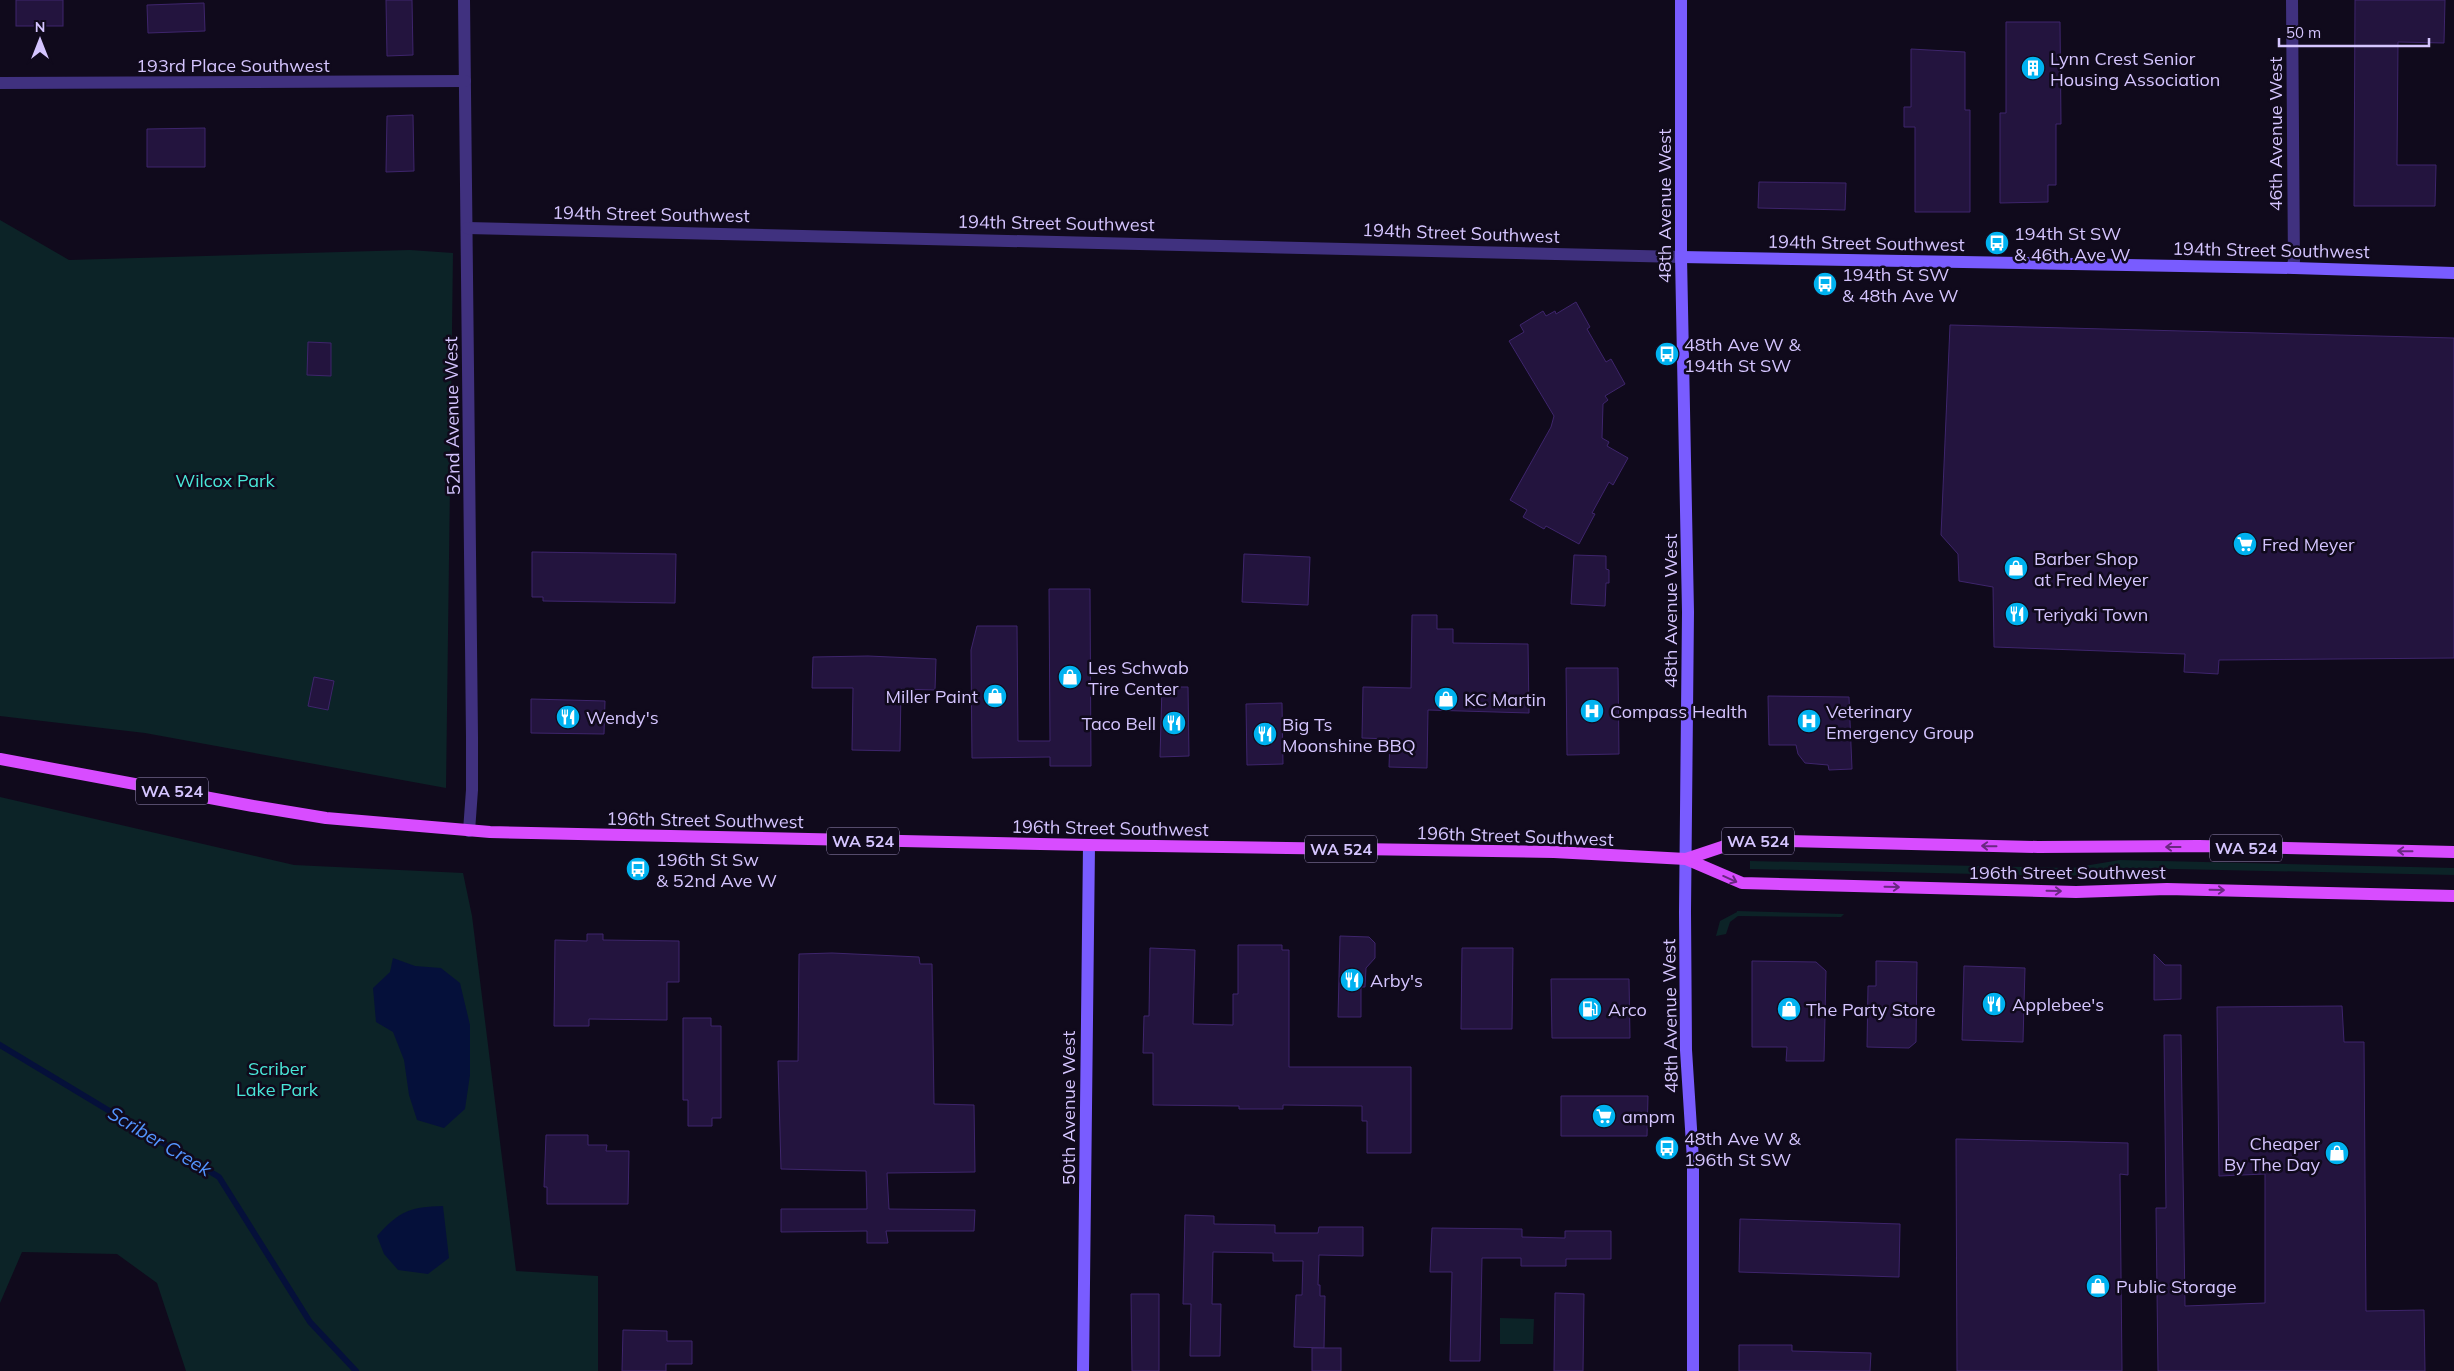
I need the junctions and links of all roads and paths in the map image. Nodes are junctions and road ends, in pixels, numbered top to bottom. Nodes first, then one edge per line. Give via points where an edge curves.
1 (464, 0) edge
2 (1681, 0) edge
3 (2292, 0) edge
4 (465, 81) junction
5 (0, 83) edge
6 (467, 228) junction
7 (1681, 257) junction
8 (2294, 268) junction
9 (2454, 273) edge
10 (0, 759) edge
11 (469, 831) junction
12 (1089, 845) junction
13 (2454, 852) edge
14 (1686, 859) junction
15 (2454, 896) edge
16 (1083, 1371) edge
17 (1693, 1371) edge

1 - 4 street, 52nd Avenue West
2 - 7 street, 48th Avenue West
3 - 8 street, 46th Avenue West
4 - 5 street, 193rd Place Southwest
4 - 6 street, 52nd Avenue West
6 - 7 street, 194th Street Southwest
6 - 11 street, 52nd Avenue West via 472,737
7 - 8 street, 194th Street Southwest
7 - 14 street, 48th Avenue West via 1688,612
8 - 9 street, 194th Street Southwest
10 - 11 main road, 196th Street Southwest / WA 524 via 326,818
11 - 12 main road, 196th Street Southwest / WA 524
12 - 14 main road, 196th Street Southwest / WA 524 via 1554,852
12 - 16 street, 50th Avenue West
13 -> 14 main road, 196th Street Southwest / WA 524 via 2199,846 2038,848 1743,840
14 -> 15 main road, 196th Street Southwest via 1742,884
14 - 17 street, 48th Avenue West via 1686,1050 1693,1160

